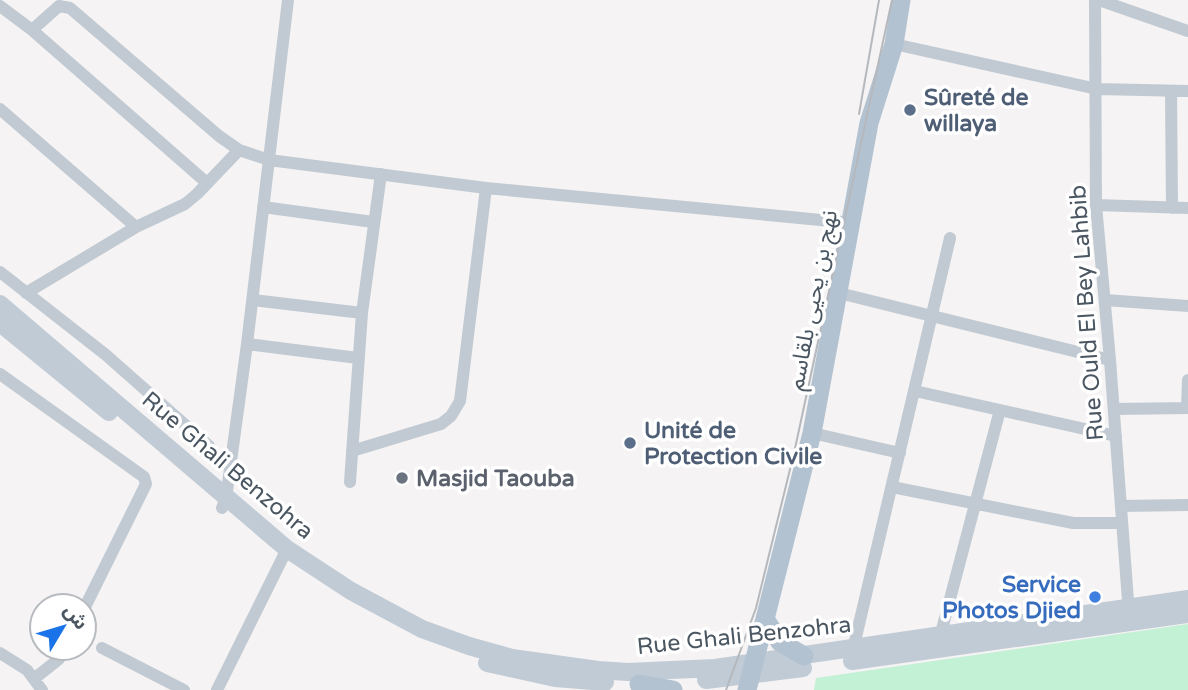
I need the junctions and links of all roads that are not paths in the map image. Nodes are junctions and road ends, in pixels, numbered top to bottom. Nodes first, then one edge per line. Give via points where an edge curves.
1 (288, 0) edge
2 (901, 0) edge
3 (1097, 0) edge
4 (0, 5) edge
5 (32, 30) junction
6 (1188, 31) edge
7 (894, 44) junction
8 (1097, 89) junction
9 (1188, 91) edge
10 (1171, 92) junction
11 (0, 110) edge
12 (239, 150) junction
13 (269, 160) junction
14 (380, 174) junction
15 (207, 183) junction
16 (486, 188) junction
17 (1096, 205) junction
18 (263, 207) junction
19 (1172, 208) junction
20 (1188, 208) edge
21 (373, 222) junction
22 (852, 223) junction
23 (136, 228) junction
24 (950, 238) dead end
25 (0, 272) edge
26 (26, 293) junction
27 (839, 293) junction
28 (253, 300) junction
29 (1105, 300) junction
30 (0, 304) edge
31 (1188, 306) edge
32 (362, 313) junction
33 (932, 315) junction
34 (0, 324) edge
35 (247, 344) junction
36 (358, 358) junction
37 (1110, 360) junction
38 (0, 374) edge
39 (1188, 380) edge
40 (915, 391) junction
41 (1187, 408) edge
42 (1114, 409) junction
43 (1000, 410) junction
44 (812, 433) junction
45 (1116, 436) junction
46 (209, 446) dead end
47 (352, 451) junction
48 (900, 453) junction
49 (350, 482) dead end
50 (892, 487) junction
51 (976, 502) junction
52 (224, 503) junction
53 (1188, 505) edge
54 (1121, 506) junction
55 (1122, 523) junction
56 (285, 553) junction
57 (92, 592) edge
58 (1188, 599) edge
59 (1188, 614) edge
60 (1129, 616) junction
61 (765, 619) junction
62 (941, 633) junction
63 (102, 648) dead end
64 (0, 653) edge
65 (852, 655) junction
66 (804, 656) junction
67 (55, 662) edge
68 (751, 676) edge
69 (35, 678) junction
70 (639, 684) junction
71 (42, 690) edge
72 (184, 690) edge
73 (217, 690) edge
74 (673, 690) edge

1 - 13 street
2 - 7 main road, نهج بن يحيى بلقاسم
3 - 6 street
3 - 8 street, Rue Ould El Bey Lahbib
4 - 5 street
5 - 12 street via 53,9 70,8
5 - 15 street
7 - 8 street
7 - 22 main road, نهج بن يحيى بلقاسم via 869,123
8 - 10 street
8 - 17 street, Rue Ould El Bey Lahbib
9 - 10 street
10 - 19 street
11 - 23 street
12 - 13 street
12 - 15 street
13 - 14 street
13 - 18 street
14 - 16 street
14 - 21 street
15 - 23 street via 185,204
16 - 22 street
16 - 47 street via 460,401 441,424
17 - 19 street
17 - 29 street, Rue Ould El Bey Lahbib
18 - 21 street
18 - 28 street
19 - 20 street
21 - 32 street
22 - 27 main road, نهج بن يحيى بلقاسم
23 - 26 street
24 - 33 street
25 - 26 street
26 - 46 street via 106,355
27 - 33 street
27 - 44 main road, نهج بن يحيى بلقاسم
28 - 32 street
28 - 35 street
29 - 31 street
29 - 37 street, Rue Ould El Bey Lahbib
30 - 52 main road, Rue Ghali Benzohra
32 - 36 street
33 - 37 street
33 - 40 street
34 - 52 main road, Rue Ghali Benzohra
35 - 36 street
35 - 52 street
36 - 47 street
37 - 42 street, Rue Ould El Bey Lahbib
38 - 57 street via 146,480
39 - 41 street
40 - 43 street
40 - 48 street
41 - 42 street
42 - 45 street, Rue Ould El Bey Lahbib
43 - 45 street
43 - 51 street
44 - 48 street
44 - 61 main road, نهج بن يحيى بلقاسم
45 - 54 street, Rue Ould El Bey Lahbib
47 - 49 street
48 - 50 street
50 - 51 street
50 - 65 street
51 - 55 street via 1073,523
51 - 62 street
52 - 56 main road, Rue Ghali Benzohra
53 - 54 street
54 - 55 street, Rue Ould El Bey Lahbib
55 - 60 street, Rue Ould El Bey Lahbib
56 - 68 main road, Rue Ghali Benzohra via 422,629 512,658 598,670 715,668
56 - 70 main road, Rue Ghali Benzohra via 376,616 466,657 555,678
56 - 73 street
58 - 60 main road, Rue Ghali Benzohra
59 - 60 main road, Rue Ghali Benzohra
60 - 62 main road, Rue Ghali Benzohra
60 - 65 main road, Rue Ghali Benzohra
61 - 66 main road via 780,642
61 - 68 main road, نهج بن يحيى بلقاسم
62 - 65 main road, Rue Ghali Benzohra
63 - 72 street
64 - 69 street
65 - 66 main road, Rue Ghali Benzohra
65 - 68 main road, Rue Ghali Benzohra
66 - 68 main road, Rue Ghali Benzohra
67 - 69 street
68 - 70 main road, Rue Ghali Benzohra
69 - 71 street
70 - 74 main road

